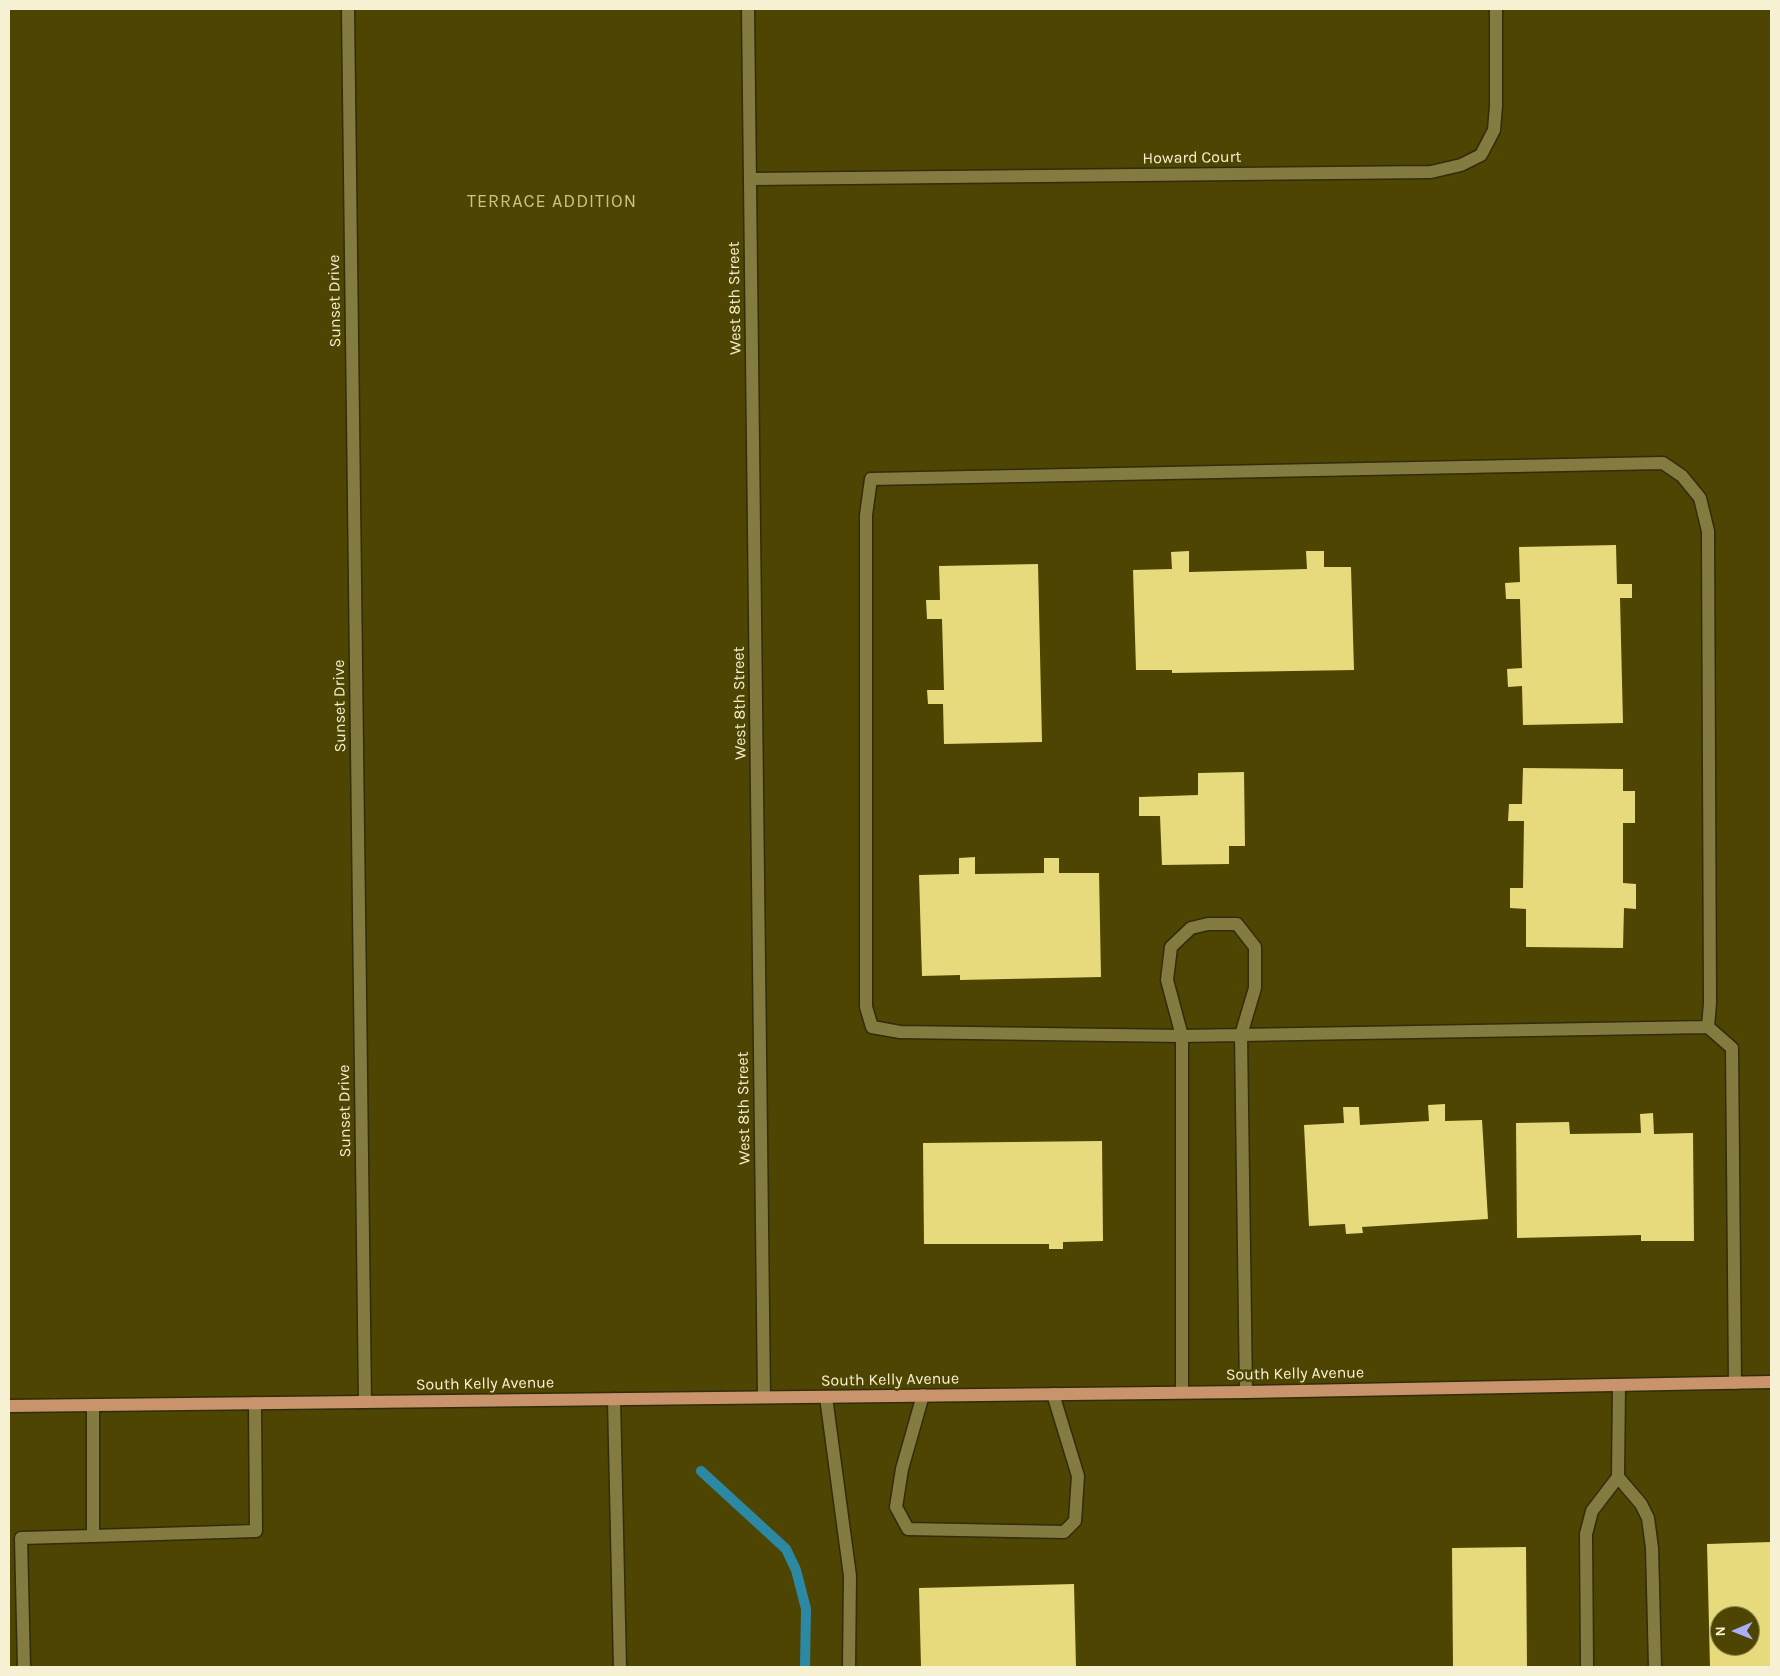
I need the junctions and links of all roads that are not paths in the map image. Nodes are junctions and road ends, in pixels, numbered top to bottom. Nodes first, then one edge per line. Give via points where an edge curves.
1 (348, 9) edge
2 (748, 9) edge
3 (1496, 9) edge
4 (751, 179) junction
5 (1708, 1027) junction
6 (1241, 1035) junction
7 (1182, 1036) junction
8 (1771, 1382) edge
9 (1735, 1383) junction
10 (1619, 1385) junction
11 (1182, 1392) junction
12 (1246, 1392) junction
13 (1053, 1394) junction
14 (922, 1396) junction
15 (764, 1397) junction
16 (826, 1397) junction
17 (614, 1399) junction
18 (365, 1402) junction
19 (255, 1403) junction
20 (9, 1406) edge
21 (93, 1406) junction
22 (1618, 1477) junction
23 (93, 1536) junction
24 (24, 1667) edge
25 (620, 1667) edge
26 (849, 1667) edge
27 (1587, 1667) edge
28 (1655, 1667) edge

1 - 18 street, Sunset Drive
2 - 4 street, West 8th Street
3 - 4 street, Howard Court via 1494,130 1481,155 1446,169 1430,172
4 - 15 street, West 8th Street
5 - 6 street
5 - 7 street via 1708,531 1700,498 1682,476 1663,463 871,478 866,515 866,1007 872,1027 900,1032
5 - 9 street via 1732,1048
6 - 7 street
6 - 7 street via 1255,988 1255,947 1237,924 1208,924 1191,928 1170,947 1167,980
6 - 12 street
7 - 11 street
8 - 9 main road, South Kelly Avenue
9 - 10 main road, South Kelly Avenue
10 - 12 main road, South Kelly Avenue
10 - 22 street
11 - 12 main road, South Kelly Avenue
11 - 13 main road, South Kelly Avenue
13 - 14 main road, South Kelly Avenue
13 - 14 street via 1078,1476 1075,1521 1064,1532 908,1529 896,1507 902,1469
14 - 16 main road, South Kelly Avenue
15 - 16 main road, South Kelly Avenue
15 - 17 main road, South Kelly Avenue
16 - 26 street via 850,1576
17 - 18 main road, South Kelly Avenue
17 - 25 street
18 - 19 main road, South Kelly Avenue
19 - 21 main road, South Kelly Avenue
19 - 23 street via 256,1531
20 - 21 main road, South Kelly Avenue
21 - 23 street
22 - 27 street via 1592,1511 1586,1534
22 - 28 street via 1641,1504 1648,1518 1652,1548
23 - 24 street via 21,1538

